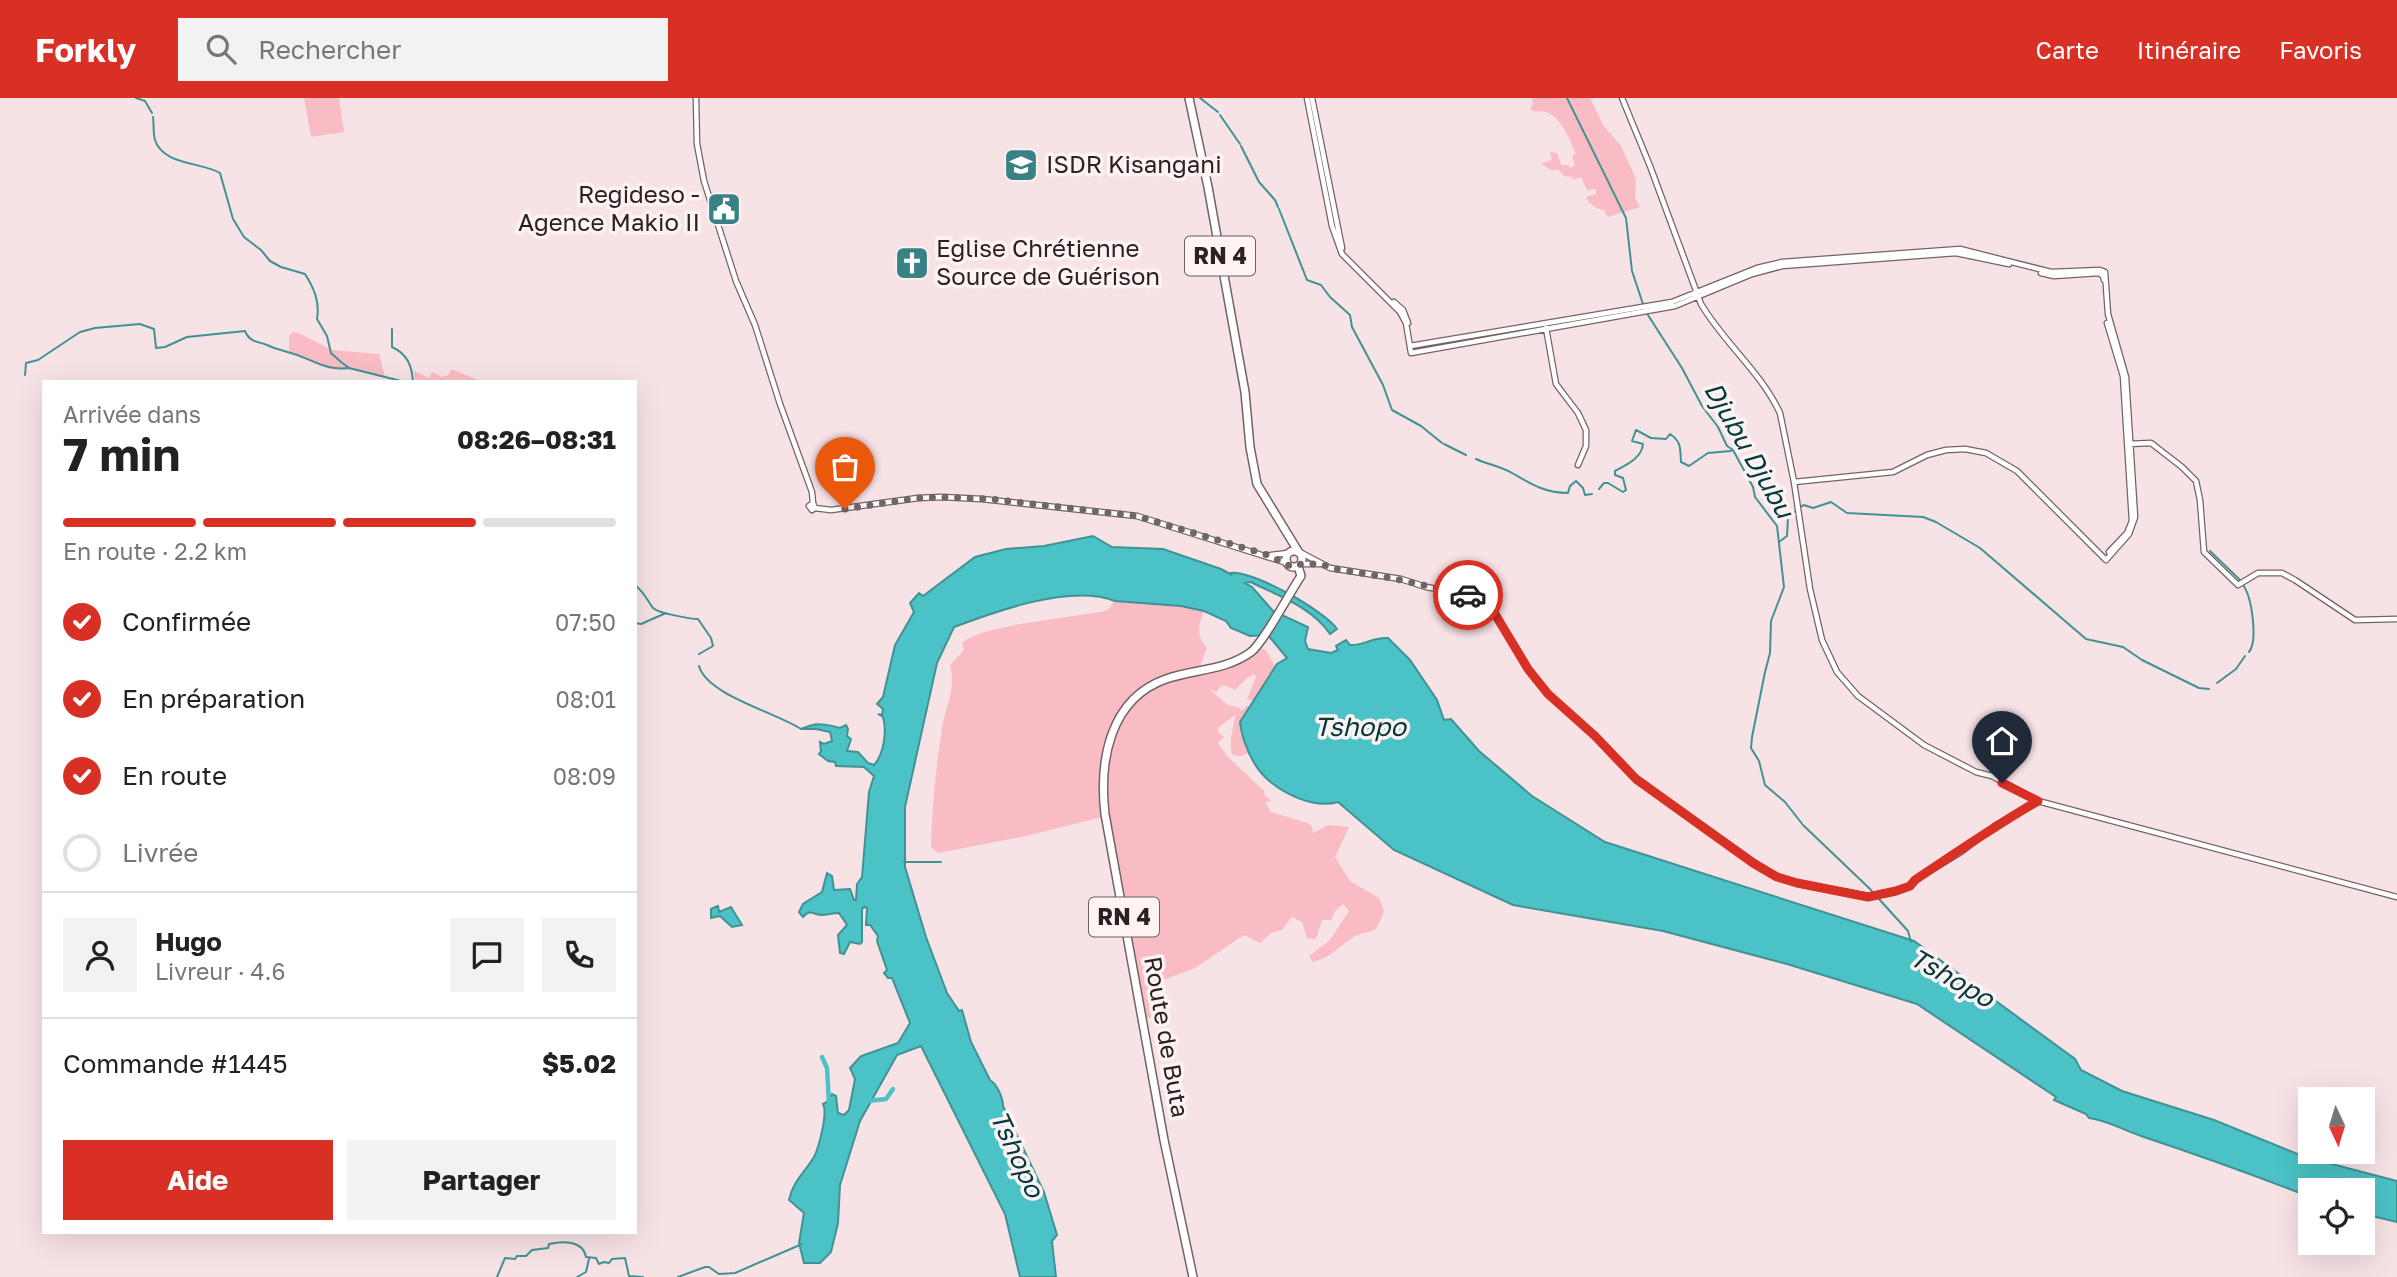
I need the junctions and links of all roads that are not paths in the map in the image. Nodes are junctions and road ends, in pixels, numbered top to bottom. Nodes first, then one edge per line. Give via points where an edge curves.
1 (696, 98) edge
2 (1189, 98) edge
3 (1309, 98) edge
4 (1622, 98) edge
5 (1697, 294) junction
6 (1546, 326) junction
7 (2129, 444) junction
8 (1576, 464) dead end
9 (1793, 481) junction
10 (1290, 540) junction
11 (1298, 551) junction
12 (1288, 552) junction
13 (1268, 555) junction
14 (1287, 563) junction
15 (1321, 564) junction
16 (1299, 565) junction
17 (2397, 619) edge
18 (2038, 801) junction
19 (2397, 897) edge
20 (1193, 1277) edge

1 - 13 street via 701,170 814,505 825,510 930,497 990,499 1137,516
2 - 10 highway, RN 4 via 1245,391 1258,484
3 - 6 street via 1338,245 1347,260 1400,312 1413,349
4 - 5 street
5 - 6 street via 1675,306
5 - 7 street via 1770,264 1956,249 2051,272 2102,270 2108,314 2126,377
5 - 9 street via 1777,407
6 - 8 street via 1556,384 1587,430 1586,446
7 - 9 street via 2135,521 2106,557 2015,467 1987,451 1965,447 1936,450 1893,470
7 - 17 street via 2151,443 2196,481 2204,552 2238,585 2258,573 2282,573 2355,620
9 - 18 street via 1820,630 1844,681 1924,746
10 - 11 highway, RN 4
10 - 12 highway
11 - 12 highway
11 - 15 street
11 - 16 highway, RN 4
12 - 13 street
12 - 14 highway
13 - 14 street
14 - 16 highway
15 - 16 street
15 - 18 street via 1476,598 1495,614 1548,694 1636,779 1777,877 1868,897 1910,886
16 - 20 highway, Route de Buta / RN 4 via 1301,576 1250,652 1222,666 1163,680 1126,708 1108,743 1103,775 1105,814
18 - 19 street

